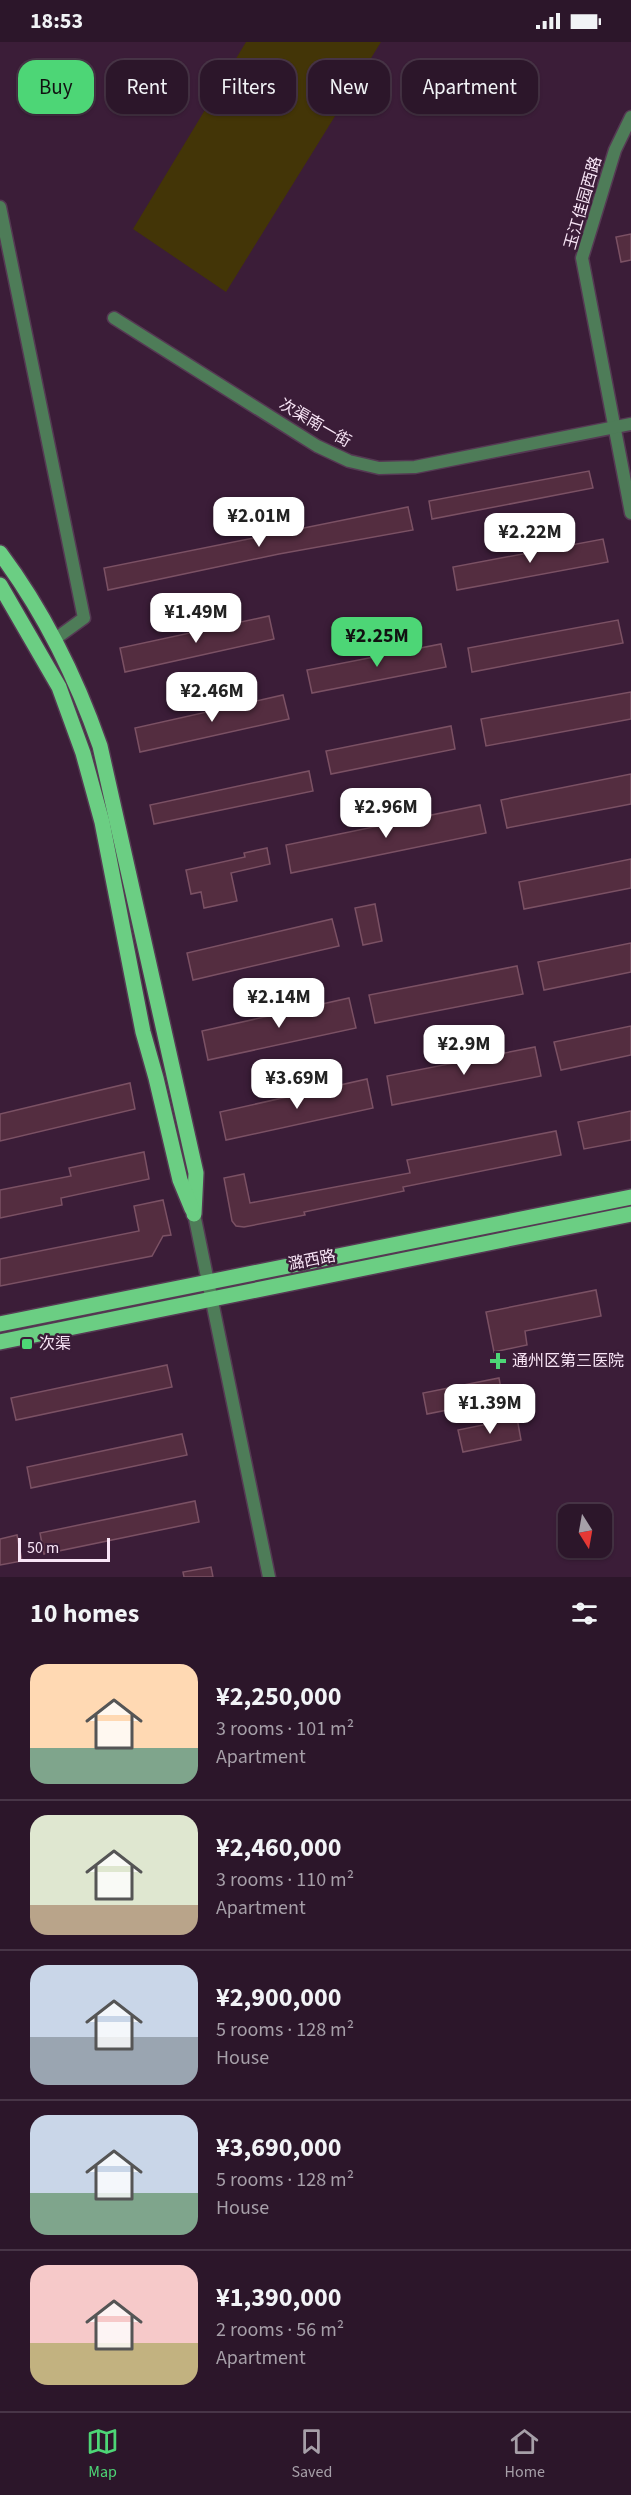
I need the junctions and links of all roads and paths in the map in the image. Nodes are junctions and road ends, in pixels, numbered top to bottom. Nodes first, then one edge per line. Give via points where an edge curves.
1 (631, 117) edge
2 (0, 207) edge
3 (114, 318) dead end
4 (631, 424) edge
5 (614, 428) junction
6 (631, 513) edge
7 (0, 553) edge
8 (0, 585) edge
9 (55, 639) junction
10 (631, 1197) edge
11 (194, 1214) junction
12 (631, 1214) edge
13 (208, 1283) junction
14 (212, 1299) junction
15 (0, 1324) edge
16 (0, 1342) edge
17 (269, 1577) edge

1 - 5 street, 玉江佳园西路 via 615,150 582,258
2 - 9 street via 84,618
3 - 5 street, 次渠南一街 via 317,446 349,461 379,468 436,464
4 - 5 street, 次渠南一街
5 - 6 street, 玉江佳园西路
7 - 9 main road
8 - 11 main road via 59,687 83,753 102,822 143,1032 180,1180
9 - 11 main road via 76,680 111,787 196,1173
10 - 13 main road, 潞西路
11 - 13 street
12 - 14 main road, 潞西路
13 - 14 street
13 - 15 main road, 潞西路
14 - 16 main road, 潞西路
14 - 17 street

